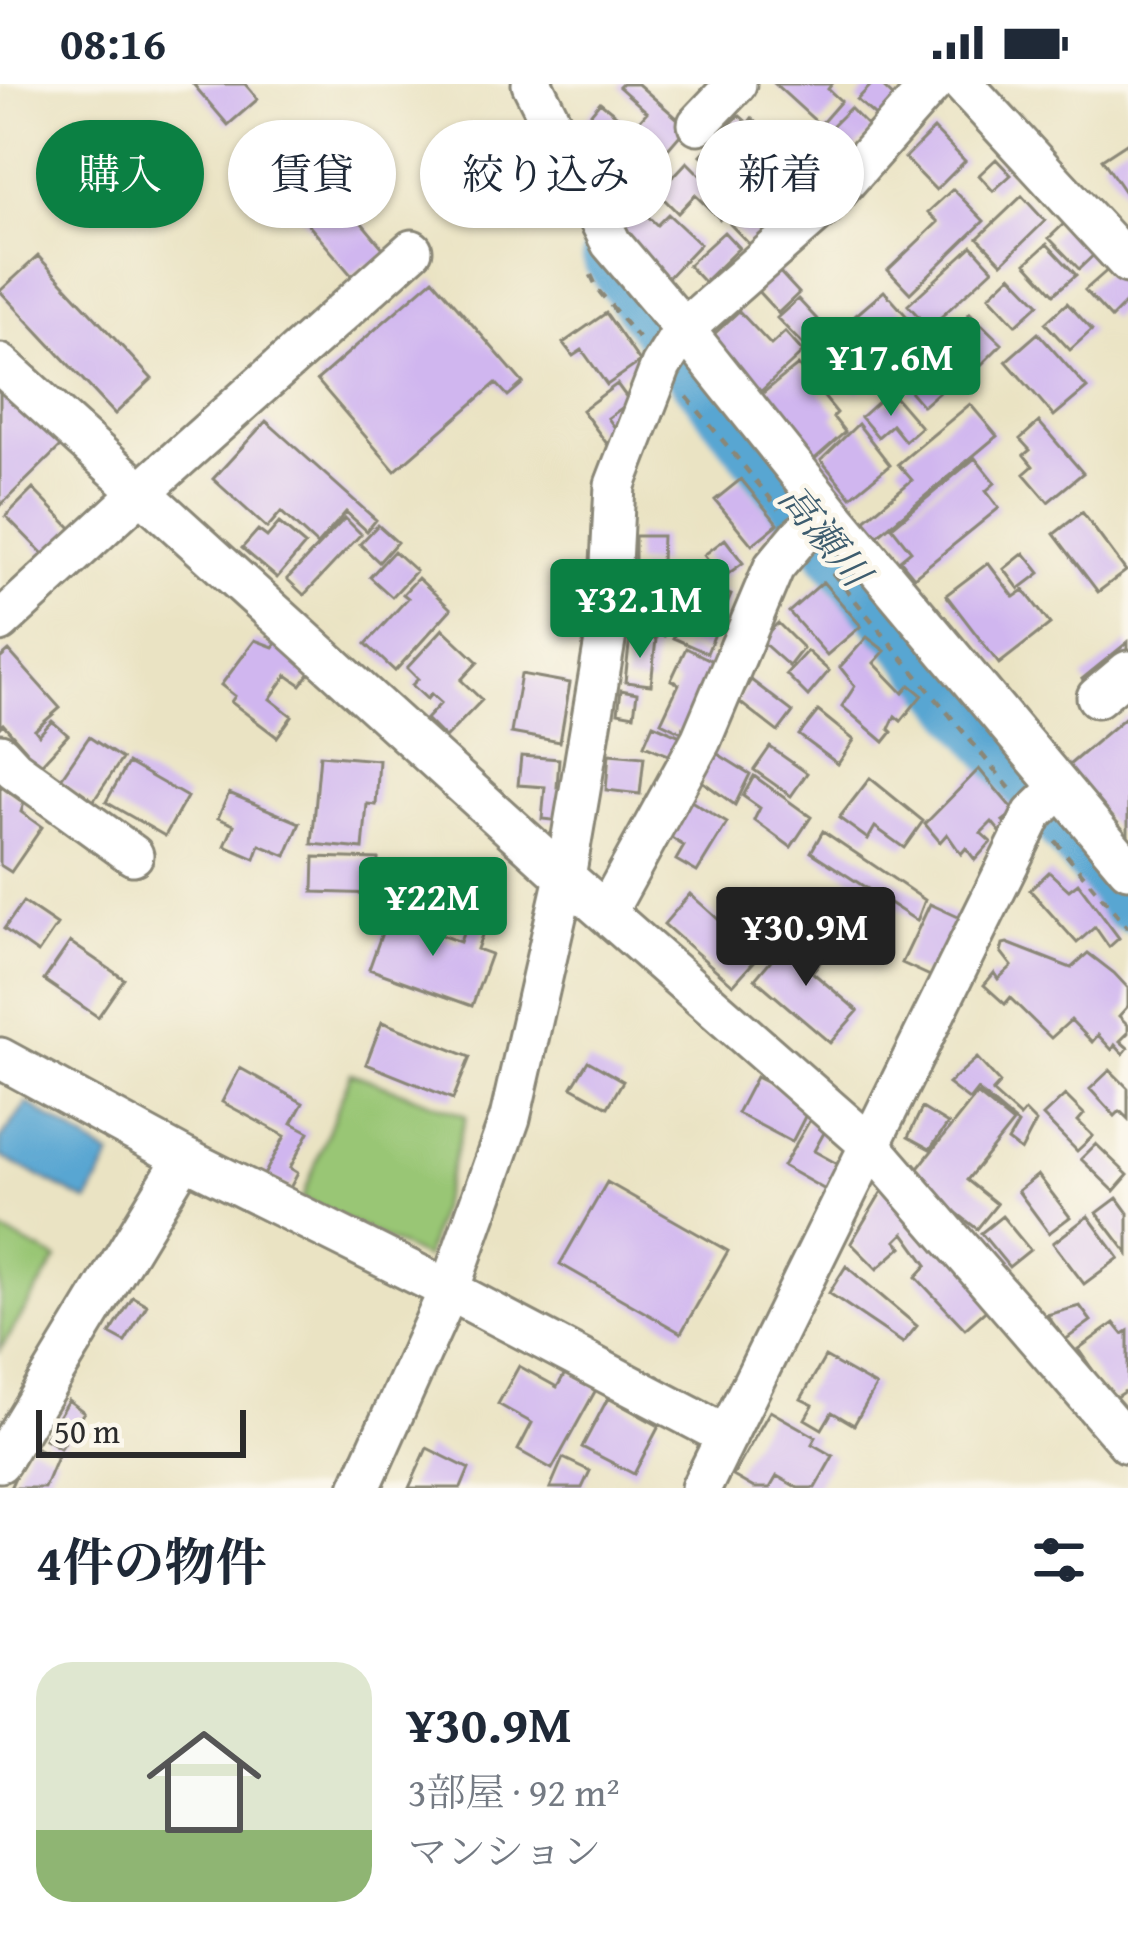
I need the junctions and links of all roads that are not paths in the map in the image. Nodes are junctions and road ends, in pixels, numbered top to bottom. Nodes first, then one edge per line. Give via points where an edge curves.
1 (532, 84) edge
2 (736, 84) edge
3 (932, 84) edge
4 (963, 84) edge
5 (702, 120) edge
6 (412, 250) dead end
7 (1128, 262) edge
8 (684, 329) junction
9 (0, 364) edge
10 (141, 492) junction
11 (830, 512) junction
12 (0, 622) edge
13 (1128, 671) edge
14 (1097, 698) dead end
15 (0, 754) edge
16 (1060, 788) junction
17 (133, 855) dead end
18 (1128, 868) edge
19 (565, 877) junction
20 (606, 913) junction
21 (0, 1058) edge
22 (870, 1145) junction
23 (184, 1158) junction
24 (449, 1290) junction
25 (727, 1436) junction
26 (1128, 1443) edge
27 (0, 1462) edge
28 (360, 1488) edge
29 (701, 1488) edge

1 - 8 street via 611,242
2 - 5 street
3 - 8 street via 824,206
4 - 7 street
6 - 10 street
8 - 11 street
8 - 19 street via 661,366 615,485 608,623
9 - 10 street
10 - 12 street
10 - 19 street
11 - 16 street
11 - 20 street via 774,566 701,740
13 - 14 street
15 - 17 street
16 - 18 street
16 - 22 street via 1033,814
19 - 20 street
19 - 24 street via 510,1118
20 - 22 street
21 - 23 street
22 - 25 street
22 - 26 street
23 - 24 street
23 - 27 street
24 - 25 street
24 - 28 street
25 - 29 street

